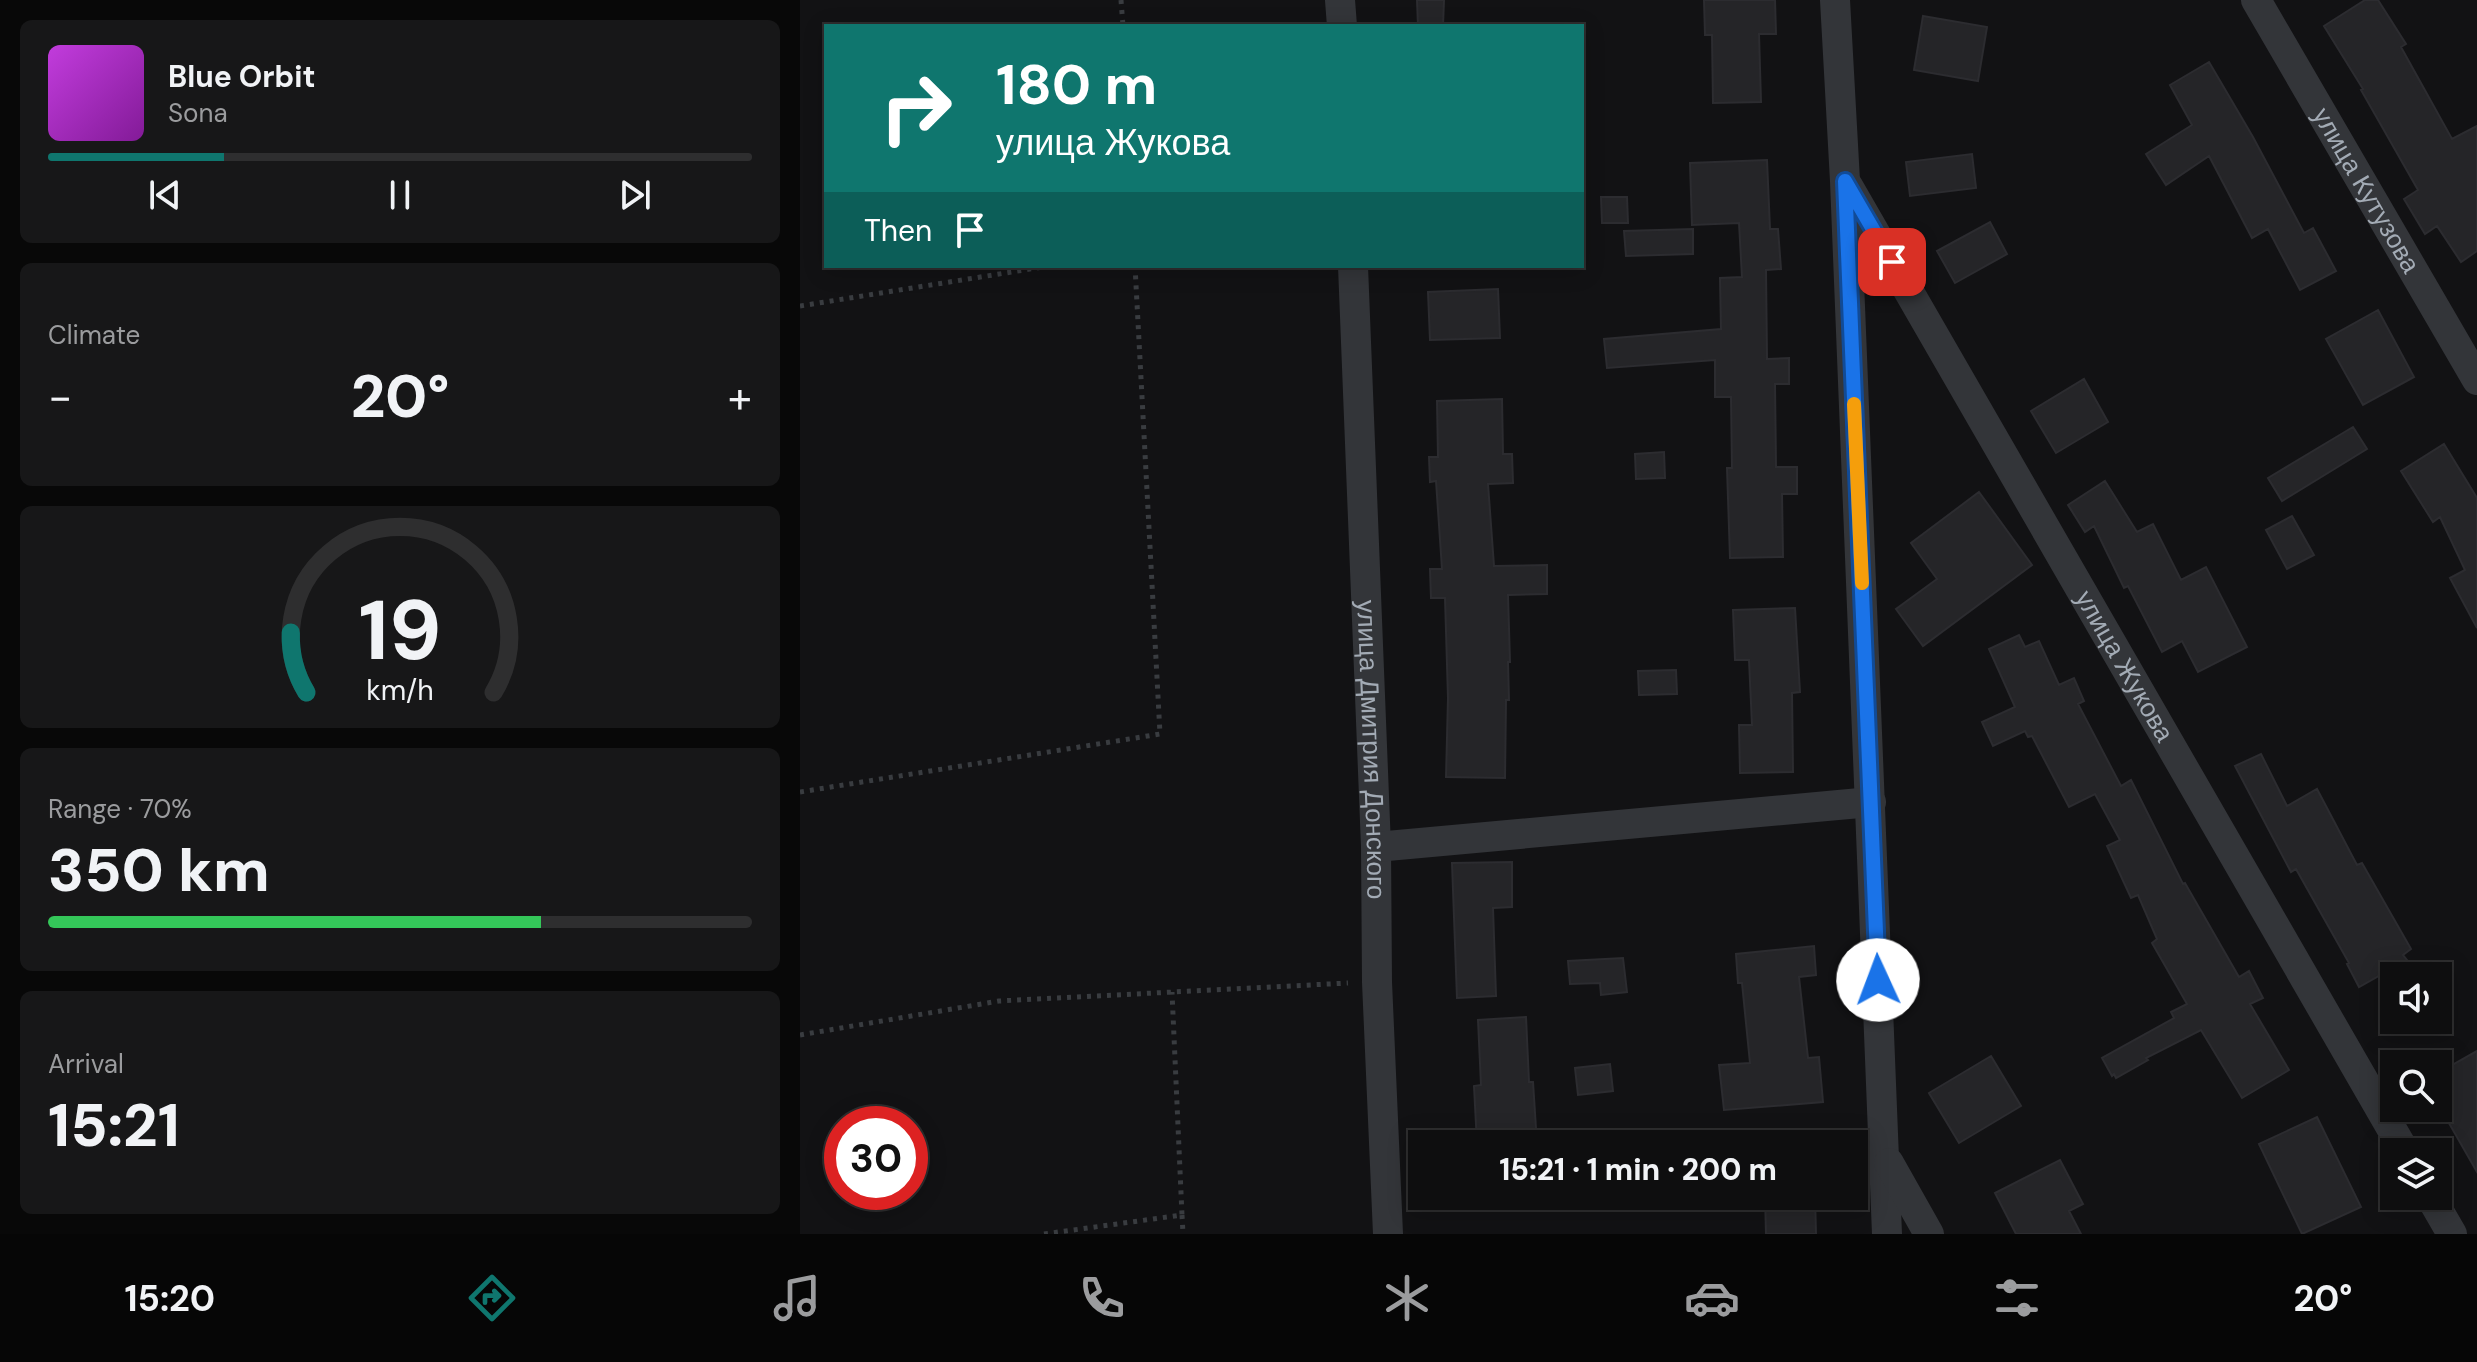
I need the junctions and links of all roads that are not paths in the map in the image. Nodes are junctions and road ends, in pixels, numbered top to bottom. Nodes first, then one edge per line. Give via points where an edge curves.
1 (1340, 0) edge
2 (1835, 0) edge
3 (2256, 0) edge
4 (1342, 24) edge
5 (1845, 181) junction
6 (1353, 268) edge
7 (2477, 380) edge
8 (1871, 802) junction
9 (1376, 847) junction
10 (2397, 1138) edge
11 (1886, 1158) junction
12 (2438, 1210) edge
13 (1388, 1234) edge
14 (1887, 1234) edge
15 (1929, 1234) edge
16 (2452, 1234) edge

1 - 4 street
2 - 5 street
3 - 7 street, улица Кутузова
5 - 8 street
5 - 10 street, улица Жукова
6 - 9 street, улица Дмитрия Донского
8 - 9 street
8 - 11 street
9 - 13 street, улица Дмитрия Донского
11 - 14 street
11 - 15 street
12 - 16 street

